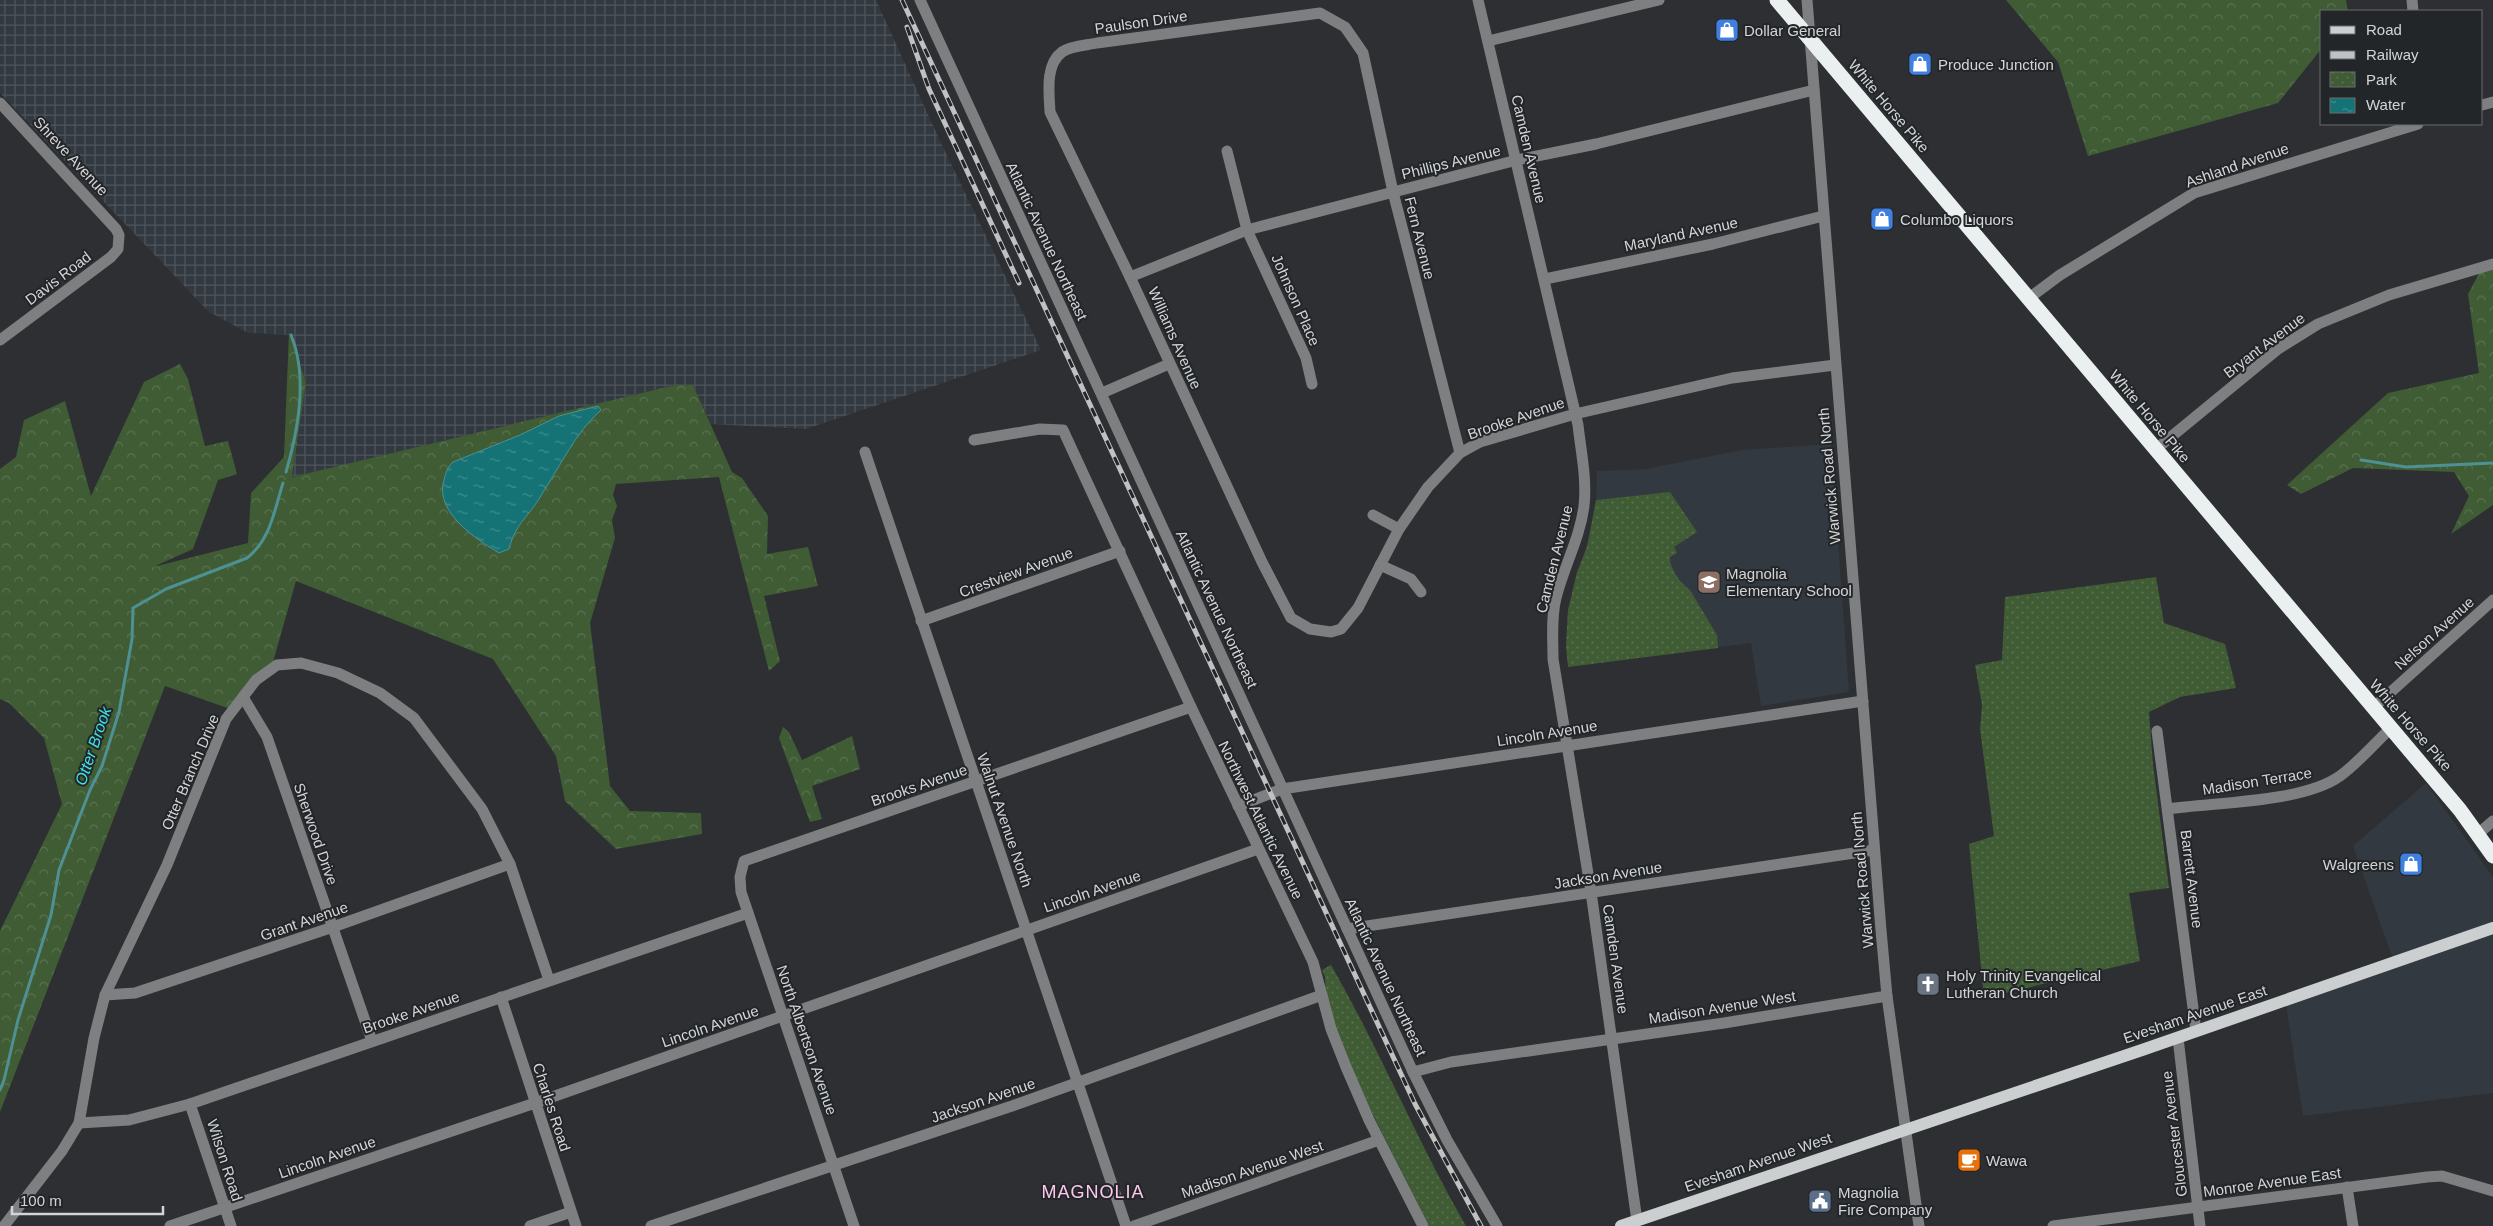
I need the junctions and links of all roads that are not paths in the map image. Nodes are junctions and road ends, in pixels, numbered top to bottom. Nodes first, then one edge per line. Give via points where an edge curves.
1 (920, 0) edge
2 (1478, 0) edge
3 (1659, 0) edge
4 (1777, 0) edge
5 (1807, 0) edge
6 (1348, 32) joint
7 (1809, 38) junction
8 (1488, 41) junction
9 (1055, 59) joint
10 (1814, 90) junction
11 (0, 103) edge
12 (2415, 125) edge
13 (1227, 151) dead end
14 (1517, 160) junction
15 (1393, 192) junction
16 (1823, 216) junction
17 (1247, 230) junction
18 (118, 232) joint
19 (2493, 264) edge
20 (1130, 277) junction
21 (1545, 279) junction
22 (2029, 298) junction
23 (0, 340) edge
24 (1169, 364) junction
25 (1835, 366) junction
26 (1312, 384) dead end
27 (1102, 393) junction
28 (1575, 414) junction
29 (974, 440) dead end
30 (2155, 450) junction
31 (865, 452) dead end
32 (1460, 453) junction
33 (1373, 515) dead end
34 (1400, 529) junction
35 (1120, 551) junction
36 (1380, 565) junction
37 (1421, 592) dead end
38 (2493, 600) edge
39 (922, 621) junction
40 (1299, 622) joint
41 (243, 697) junction
42 (1863, 701) junction
43 (1190, 707) junction
44 (2373, 708) junction
45 (2390, 729) junction
46 (2157, 731) dead end
47 (1566, 745) junction
48 (976, 781) junction
49 (1282, 789) junction
50 (1238, 806) junction
51 (2168, 809) junction
52 (2493, 821) edge
53 (2478, 834) junction
54 (1258, 849) junction
55 (1874, 850) junction
56 (2493, 856) edge
57 (743, 862) joint
58 (510, 864) junction
59 (1591, 892) junction
60 (748, 913) junction
61 (333, 928) junction
62 (2493, 928) edge
63 (1347, 929) junction
64 (1027, 930) junction
65 (549, 980) junction
66 (1322, 994) junction
67 (105, 995) junction
68 (1887, 996) junction
69 (501, 997) junction
70 (783, 1016) junction
71 (2196, 1031) junction
72 (2178, 1038) junction
73 (1612, 1039) junction
74 (372, 1041) junction
75 (1413, 1072) junction
76 (1078, 1083) junction
77 (535, 1103) junction
78 (190, 1104) junction
79 (79, 1123) junction
80 (1906, 1128) junction
81 (1379, 1140) junction
82 (833, 1165) junction
83 (2347, 1187) junction
84 (2493, 1191) edge
85 (2198, 1207) junction
86 (225, 1208) junction
87 (571, 1212) junction
88 (1637, 1221) junction
89 (4, 1226) edge
90 (170, 1226) edge
91 (231, 1226) edge
92 (530, 1226) edge
93 (576, 1226) edge
94 (651, 1226) edge
95 (854, 1226) edge
96 (1126, 1226) edge
97 (1134, 1226) edge
98 (1423, 1226) edge
99 (1497, 1226) edge
100 (1621, 1226) edge
101 (1919, 1226) edge
102 (2053, 1226) edge
103 (2200, 1226) edge
104 (2353, 1226) edge

1 - 27 street, Atlantic Avenue Northeast
2 - 8 street, Camden Avenue
3 - 8 street
4 - 7 highway, White Horse Pike
5 - 7 street, Warwick Road North
6 - 9 street, Paulson Drive via 1320,13 1097,43 1063,50
6 - 15 street, Fern Avenue via 1363,53
7 - 10 street, Warwick Road North
7 - 22 highway, White Horse Pike
8 - 14 street, Camden Avenue
9 - 20 street, Williams Avenue via 1048,88 1050,112
10 - 14 street, Phillips Avenue via 1596,144
10 - 16 street, Warwick Road North
11 - 18 street, Shreve Avenue via 97,205
12 - 22 street, Ashland Avenue via 2194,193 2060,275
13 - 17 street, Johnson Place
14 - 15 street, Phillips Avenue
14 - 21 street, Camden Avenue
15 - 17 street, Phillips Avenue
15 - 32 street, Fern Avenue
16 - 21 street, Maryland Avenue via 1713,244
16 - 25 street, Warwick Road North
17 - 20 street, Phillips Avenue
17 - 26 street, Johnson Place via 1306,358
18 - 23 street, Davis Road via 118,249 111,257
19 - 30 street, Bryant Avenue via 2389,295 2318,324 2278,349
20 - 24 street, Williams Avenue
21 - 28 street, Camden Avenue
22 - 30 highway, White Horse Pike
24 - 27 street
24 - 40 street, Williams Avenue via 1262,562 1291,618
25 - 28 street, Brooke Avenue via 1732,378
25 - 42 street, Warwick Road North
27 - 49 street, Atlantic Avenue Northeast
28 - 32 street, Brooke Avenue via 1480,442
28 - 47 street, Camden Avenue via 1584,474 1584,504 1579,533 1556,598 1552,627 1553,659
29 - 35 street, Northwest Atlantic Avenue via 1040,429 1063,430
30 - 44 highway, White Horse Pike
31 - 39 street, Walnut Avenue North
32 - 34 street, Brooke Avenue via 1428,487
33 - 34 street
34 - 36 street, Brooke Avenue
35 - 39 street, Crestview Avenue
35 - 43 street, Northwest Atlantic Avenue
36 - 37 street via 1411,579
36 - 40 street, Brooke Avenue via 1358,608 1341,629 1331,632 1310,629
38 - 44 street, Nelson Avenue
39 - 48 street, Walnut Avenue North
41 - 58 street, Otter Branch Drive via 256,680 277,665 301,663 338,673 380,693 414,718 444,756 482,809
41 - 61 street, Sherwood Drive via 267,737
41 - 67 street, Otter Branch Drive via 226,719 167,866
42 - 47 street, Lincoln Avenue
42 - 55 street, Warwick Road North
43 - 48 street, Brooks Avenue
43 - 50 street, Northwest Atlantic Avenue
44 - 45 highway, White Horse Pike
45 - 51 street, Madison Terrace via 2341,776 2320,787
45 - 53 highway, White Horse Pike
46 - 51 street, Barrett Avenue
47 - 49 street, Lincoln Avenue
47 - 59 street, Camden Avenue
48 - 57 street, Brooks Avenue
48 - 64 street, Walnut Avenue North
49 - 50 street, Lincoln Avenue
49 - 63 street, Atlantic Avenue Northeast
50 - 54 street, Northwest Atlantic Avenue
51 - 71 street, Barrett Avenue
52 - 53 street
53 - 56 highway, White Horse Pike
54 - 64 street, Lincoln Avenue
54 - 66 street, Northwest Atlantic Avenue via 1313,962
55 - 59 street, Jackson Avenue
55 - 68 street, Warwick Road North
57 - 60 street, North Albertson Avenue via 740,877
58 - 61 street, Grant Avenue
58 - 65 street, Otter Branch Drive
59 - 63 street, Jackson Avenue
59 - 73 street, Camden Avenue
60 - 65 street, Brooke Avenue
60 - 70 street, North Albertson Avenue
61 - 67 street, Grant Avenue via 135,993
61 - 74 street, Sherwood Drive
62 - 71 main road, Evesham Avenue East
63 - 75 street, Atlantic Avenue Northeast
64 - 70 street, Lincoln Avenue
64 - 76 street, Walnut Avenue North
65 - 69 street, Brooke Avenue
66 - 76 street, Jackson Avenue
66 - 81 street, Northwest Atlantic Avenue via 1337,1044
67 - 79 street, Otter Branch Drive
68 - 73 street, Madison Avenue West
68 - 80 street, Warwick Road North
69 - 74 street, Brooke Avenue
69 - 77 street, Charles Road
70 - 77 street, Lincoln Avenue
70 - 82 street, North Albertson Avenue
71 - 72 main road, Evesham Avenue East
72 - 80 main road, Evesham Avenue East
72 - 85 street, Gloucester Avenue
73 - 75 street, Madison Avenue West via 1451,1062
73 - 88 street, Camden Avenue
74 - 78 street, Brooke Avenue
75 - 99 street, Atlantic Avenue Northeast via 1447,1140
76 - 82 street, Jackson Avenue
76 - 96 street, Walnut Avenue North
77 - 86 street, Lincoln Avenue
77 - 87 street, Charles Road
78 - 79 street, Brooke Avenue via 129,1120
78 - 86 street, Wilson Road
79 - 89 street, Otter Branch Drive via 62,1151
80 - 88 main road, Evesham Avenue West
80 - 101 street, Warwick Road North
81 - 97 street, Madison Avenue West
81 - 98 street, Northwest Atlantic Avenue
82 - 94 street, Jackson Avenue
82 - 95 street, North Albertson Avenue
83 - 84 street, Monroe Avenue East via 2442,1176
83 - 85 street, Monroe Avenue East
83 - 104 street
85 - 102 street, Monroe Avenue East
85 - 103 street, Gloucester Avenue
86 - 90 street, Lincoln Avenue
86 - 91 street, Wilson Road
87 - 92 street
87 - 93 street, Charles Road
88 - 100 main road, Evesham Avenue West

